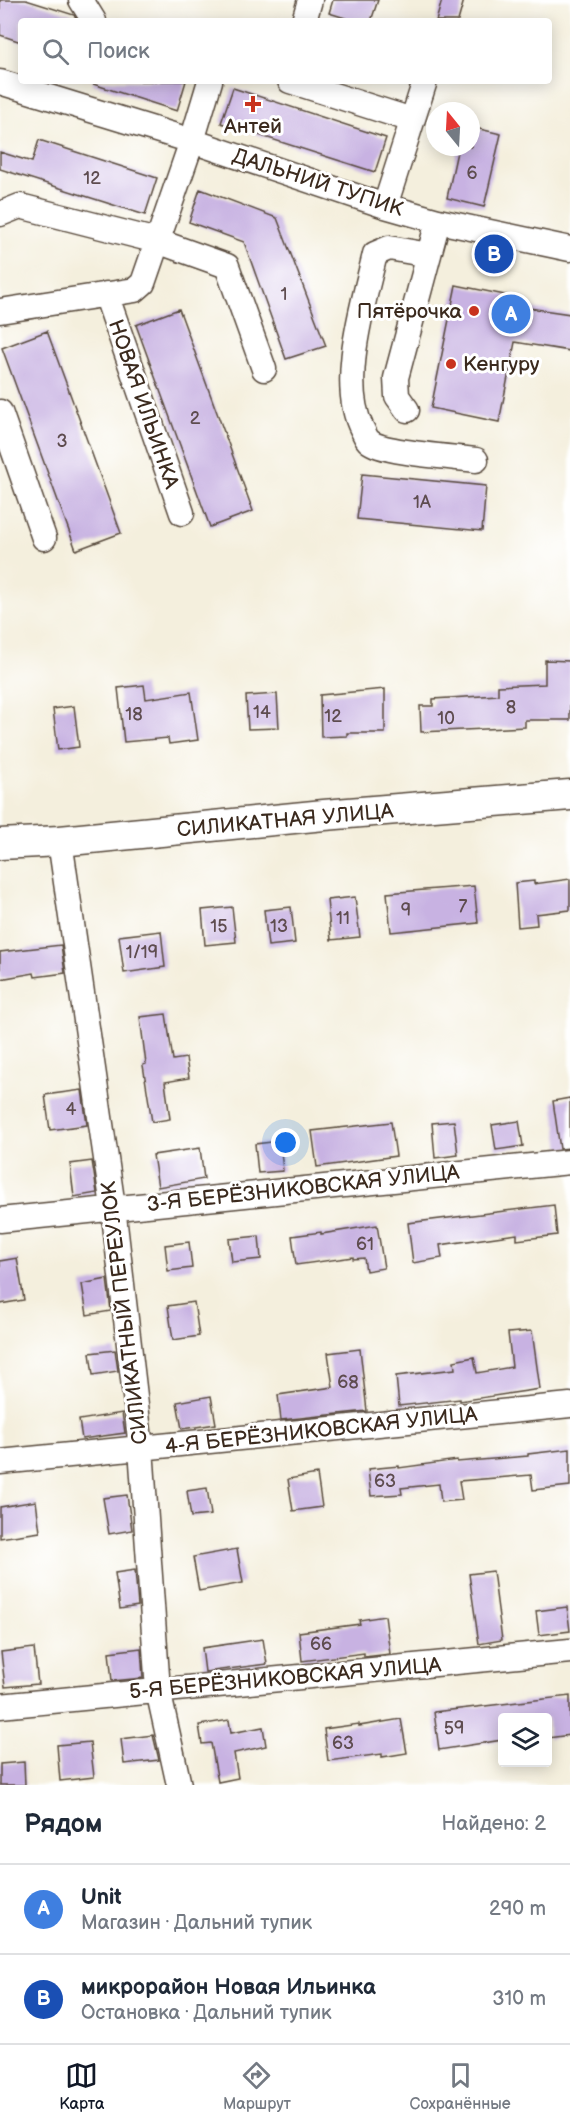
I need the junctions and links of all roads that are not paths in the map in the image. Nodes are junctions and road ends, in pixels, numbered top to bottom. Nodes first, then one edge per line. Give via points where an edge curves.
1 (81, 0) edge
2 (310, 0) edge
3 (92, 18) edge
4 (305, 18) edge
5 (0, 82) edge
6 (209, 84) edge
7 (299, 84) edge
8 (424, 84) edge
9 (412, 120) junction
10 (192, 141) junction
11 (385, 206) junction
12 (0, 214) edge
13 (438, 221) junction
14 (158, 242) junction
15 (570, 249) edge
16 (429, 255) junction
17 (106, 294) junction
18 (0, 311) edge
19 (264, 369) dead end
20 (407, 410) dead end
21 (0, 412) edge
22 (477, 460) dead end
23 (182, 513) dead end
24 (44, 538) dead end
25 (570, 795) edge
26 (60, 841) junction
27 (0, 844) edge
28 (570, 1162) edge
29 (113, 1207) junction
30 (0, 1220) edge
31 (570, 1405) edge
32 (141, 1448) junction
33 (0, 1462) edge
34 (570, 1651) edge
35 (158, 1690) junction
36 (0, 1706) edge
37 (180, 1785) edge

1 - 3 street
2 - 4 street
5 - 10 street, ДАЛЬНИЙ ТУПИК
6 - 10 street, НОВАЯ ИЛЬИНКА
7 - 9 street
8 - 9 street
9 - 11 street
10 - 11 street, ДАЛЬНИЙ ТУПИК
10 - 14 street, НОВАЯ ИЛЬИНКА
11 - 13 street, ДАЛЬНИЙ ТУПИК
12 - 14 street via 20,206
13 - 15 street, ДАЛЬНИЙ ТУПИК
13 - 16 street
14 - 17 street, НОВАЯ ИЛЬИНКА via 143,283 135,290
14 - 19 street via 227,266
16 - 20 street via 396,378 397,396
16 - 22 street via 390,248 375,254 354,352 353,398 358,420 368,441 385,449
17 - 18 street, НОВАЯ ИЛЬИНКА
17 - 23 street, НОВАЯ ИЛЬИНКА
21 - 24 street
25 - 26 street, СИЛИКАТНАЯ УЛИЦА
26 - 27 street, СИЛИКАТНАЯ УЛИЦА
26 - 29 street, СИЛИКАТНЫЙ ПЕРЕУЛОК
28 - 29 street, 3-Я БЕРЁЗНИКОВСКАЯ УЛИЦА
29 - 30 street, 3-Я БЕРЁЗНИКОВСКАЯ УЛИЦА
29 - 32 street, СИЛИКАТНЫЙ ПЕРЕУЛОК
31 - 32 street, 4-Я БЕРЁЗНИКОВСКАЯ УЛИЦА
32 - 33 street, 4-Я БЕРЁЗНИКОВСКАЯ УЛИЦА
32 - 35 street, СИЛИКАТНЫЙ ПЕРЕУЛОК
34 - 35 street, 5-Я БЕРЁЗНИКОВСКАЯ УЛИЦА
35 - 36 street, 5-Я БЕРЁЗНИКОВСКАЯ УЛИЦА
35 - 37 street, СИЛИКАТНЫЙ ПЕРЕУЛОК

